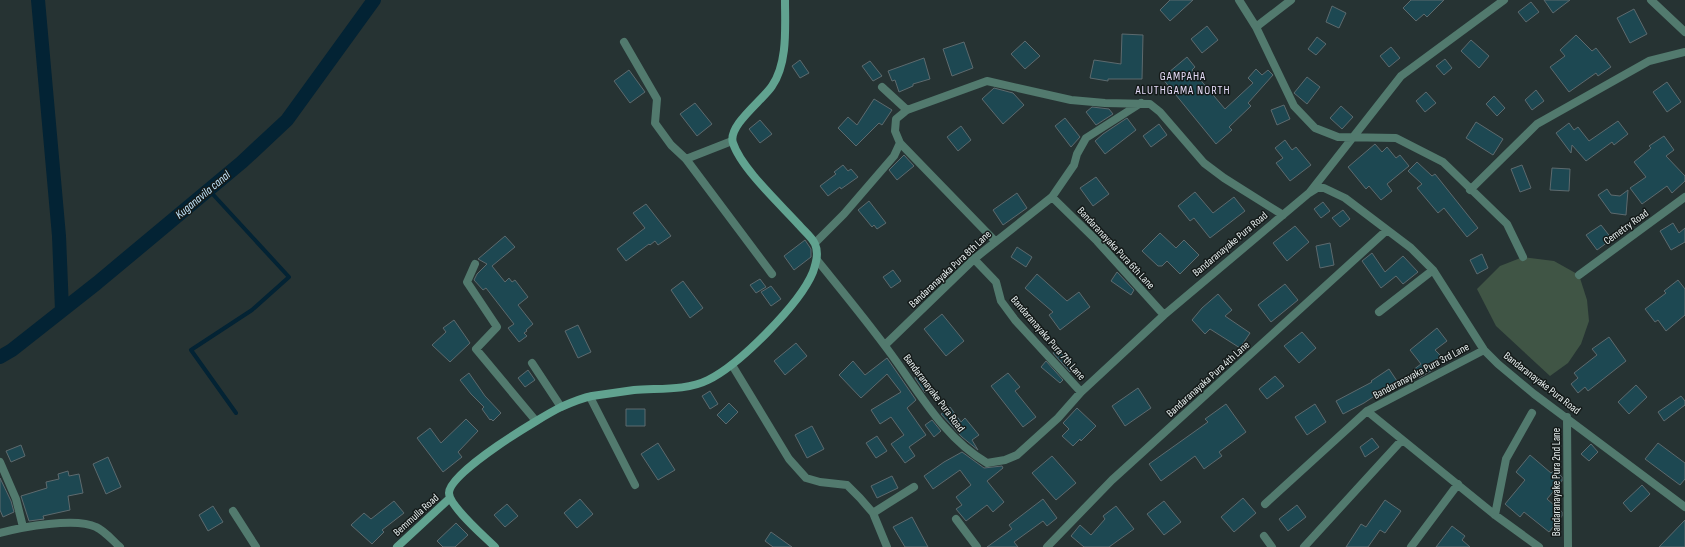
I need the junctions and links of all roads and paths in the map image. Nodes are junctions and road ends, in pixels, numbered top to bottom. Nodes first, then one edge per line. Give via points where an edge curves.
1 (785, 0) edge
2 (1239, 0) edge
3 (1291, 0) edge
4 (1504, 0) edge
5 (1652, 0) edge
6 (1256, 27) junction
7 (1685, 32) edge
8 (624, 42) dead end
9 (1685, 52) edge
10 (882, 87) dead end
11 (1141, 103) junction
12 (907, 110) junction
13 (1353, 136) junction
14 (732, 141) junction
15 (900, 143) junction
16 (686, 159) junction
17 (1470, 190) junction
18 (1309, 192) junction
19 (1052, 197) junction
20 (1685, 197) edge
21 (1283, 215) junction
22 (1387, 230) junction
23 (995, 241) junction
24 (815, 243) junction
25 (1524, 257) dead end
26 (974, 259) junction
27 (817, 260) junction
28 (475, 264) dead end
29 (1433, 270) junction
30 (772, 274) dead end
31 (1580, 275) dead end
32 (1379, 312) dead end
33 (1164, 314) junction
34 (885, 345) junction
35 (1484, 350) junction
36 (532, 362) dead end
37 (732, 365) junction
38 (1081, 392) junction
39 (590, 397) junction
40 (561, 407) junction
41 (1367, 411) junction
42 (1532, 413) dead end
43 (1567, 417) junction
44 (536, 422) junction
45 (1402, 441) junction
46 (0, 462) edge
47 (1458, 484) junction
48 (635, 485) dead end
49 (914, 488) dead end
50 (450, 498) junction
51 (1265, 504) dead end
52 (1685, 507) edge
53 (233, 511) dead end
54 (872, 514) junction
55 (1495, 515) junction
56 (956, 519) dead end
57 (23, 527) junction
58 (0, 533) edge
59 (1264, 536) dead end
60 (120, 547) edge
61 (256, 547) edge
62 (397, 547) edge
63 (495, 547) edge
64 (887, 547) edge
65 (977, 547) edge
66 (1047, 547) edge
67 (1272, 547) edge
68 (1304, 547) edge
69 (1411, 547) edge
70 (1539, 547) edge
71 (1568, 547) edge

1 - 14 street via 782,60 778,75 773,86 738,125
2 - 6 street
3 - 6 street
4 - 13 street via 1401,76
5 - 7 street
6 - 13 street via 1294,106 1315,128 1338,137
8 - 16 street via 657,99 655,123 671,145
9 - 17 street via 1649,62 1537,124
10 - 12 street
11 - 12 street via 1105,104 1071,100 987,81
11 - 19 street, Bandaranayaka Pura 8th Lane via 1086,138 1074,165
11 - 21 street via 1150,104 1160,112 1208,167
12 - 15 street via 896,119 895,131
13 - 17 street via 1396,138 1443,162
13 - 18 street
14 - 16 street
14 - 24 street via 738,154 754,175
15 - 23 street
15 - 24 street via 894,156
16 - 30 street
17 - 25 street via 1507,224
18 - 21 street, Bandaranayake Pura Road
18 - 22 street, Bandaranayake Pura Road via 1317,188 1332,191 1350,201
19 - 23 street, Bandaranayaka Pura 8th Lane
19 - 33 street, Bandaranayaka Pura 6th Lane via 1097,241
20 - 31 street, Cemetry Road
21 - 33 street, Bandaranayake Pura Road
22 - 29 street, Bandaranayake Pura Road via 1411,248
22 - 66 street, Bandaranayaka Pura 4th Lane via 1112,480
23 - 26 street, Bandaranayaka Pura 8th Lane
24 - 27 street
26 - 34 street, Bandaranayaka Pura 8th Lane
26 - 38 street, Bandaranayaka Pura 7th Lane via 996,282 1001,301 1015,320
27 - 34 street, Bandaranayake Pura Road
27 - 37 street via 812,275 786,311
28 - 44 street via 467,282 497,326 476,349
29 - 32 street
29 - 35 street, Bandaranayake Pura Road
33 - 38 street, Bandaranayake Pura Road
34 - 38 street, Bandaranayake Pura Road via 952,437 970,453 987,463 1016,455 1058,418
35 - 41 street, Bandaranayaka Pura 3rd Lane
35 - 43 street, Bandaranayake Pura Road via 1534,394
36 - 40 street
37 - 39 street via 696,385 634,390
37 - 54 street via 789,459 806,478 847,485
39 - 40 street
39 - 48 street
40 - 44 street
41 - 45 street
41 - 51 street, Bandaranayaka Pura 3rd Lane
42 - 55 street via 1506,459
43 - 52 street, Bandaranayake Pura Road
43 - 71 street, Bandaranayake Pura 2nd Lane
44 - 50 street via 468,467 452,484
45 - 47 street
45 - 68 street
46 - 57 street via 16,499
47 - 55 street
47 - 69 street
49 - 54 street
50 - 62 street, Bemmulla Road
50 - 63 street
53 - 61 street
54 - 64 street
55 - 70 street
56 - 65 street
57 - 58 street
57 - 60 street via 77,524 96,527
59 - 67 street

